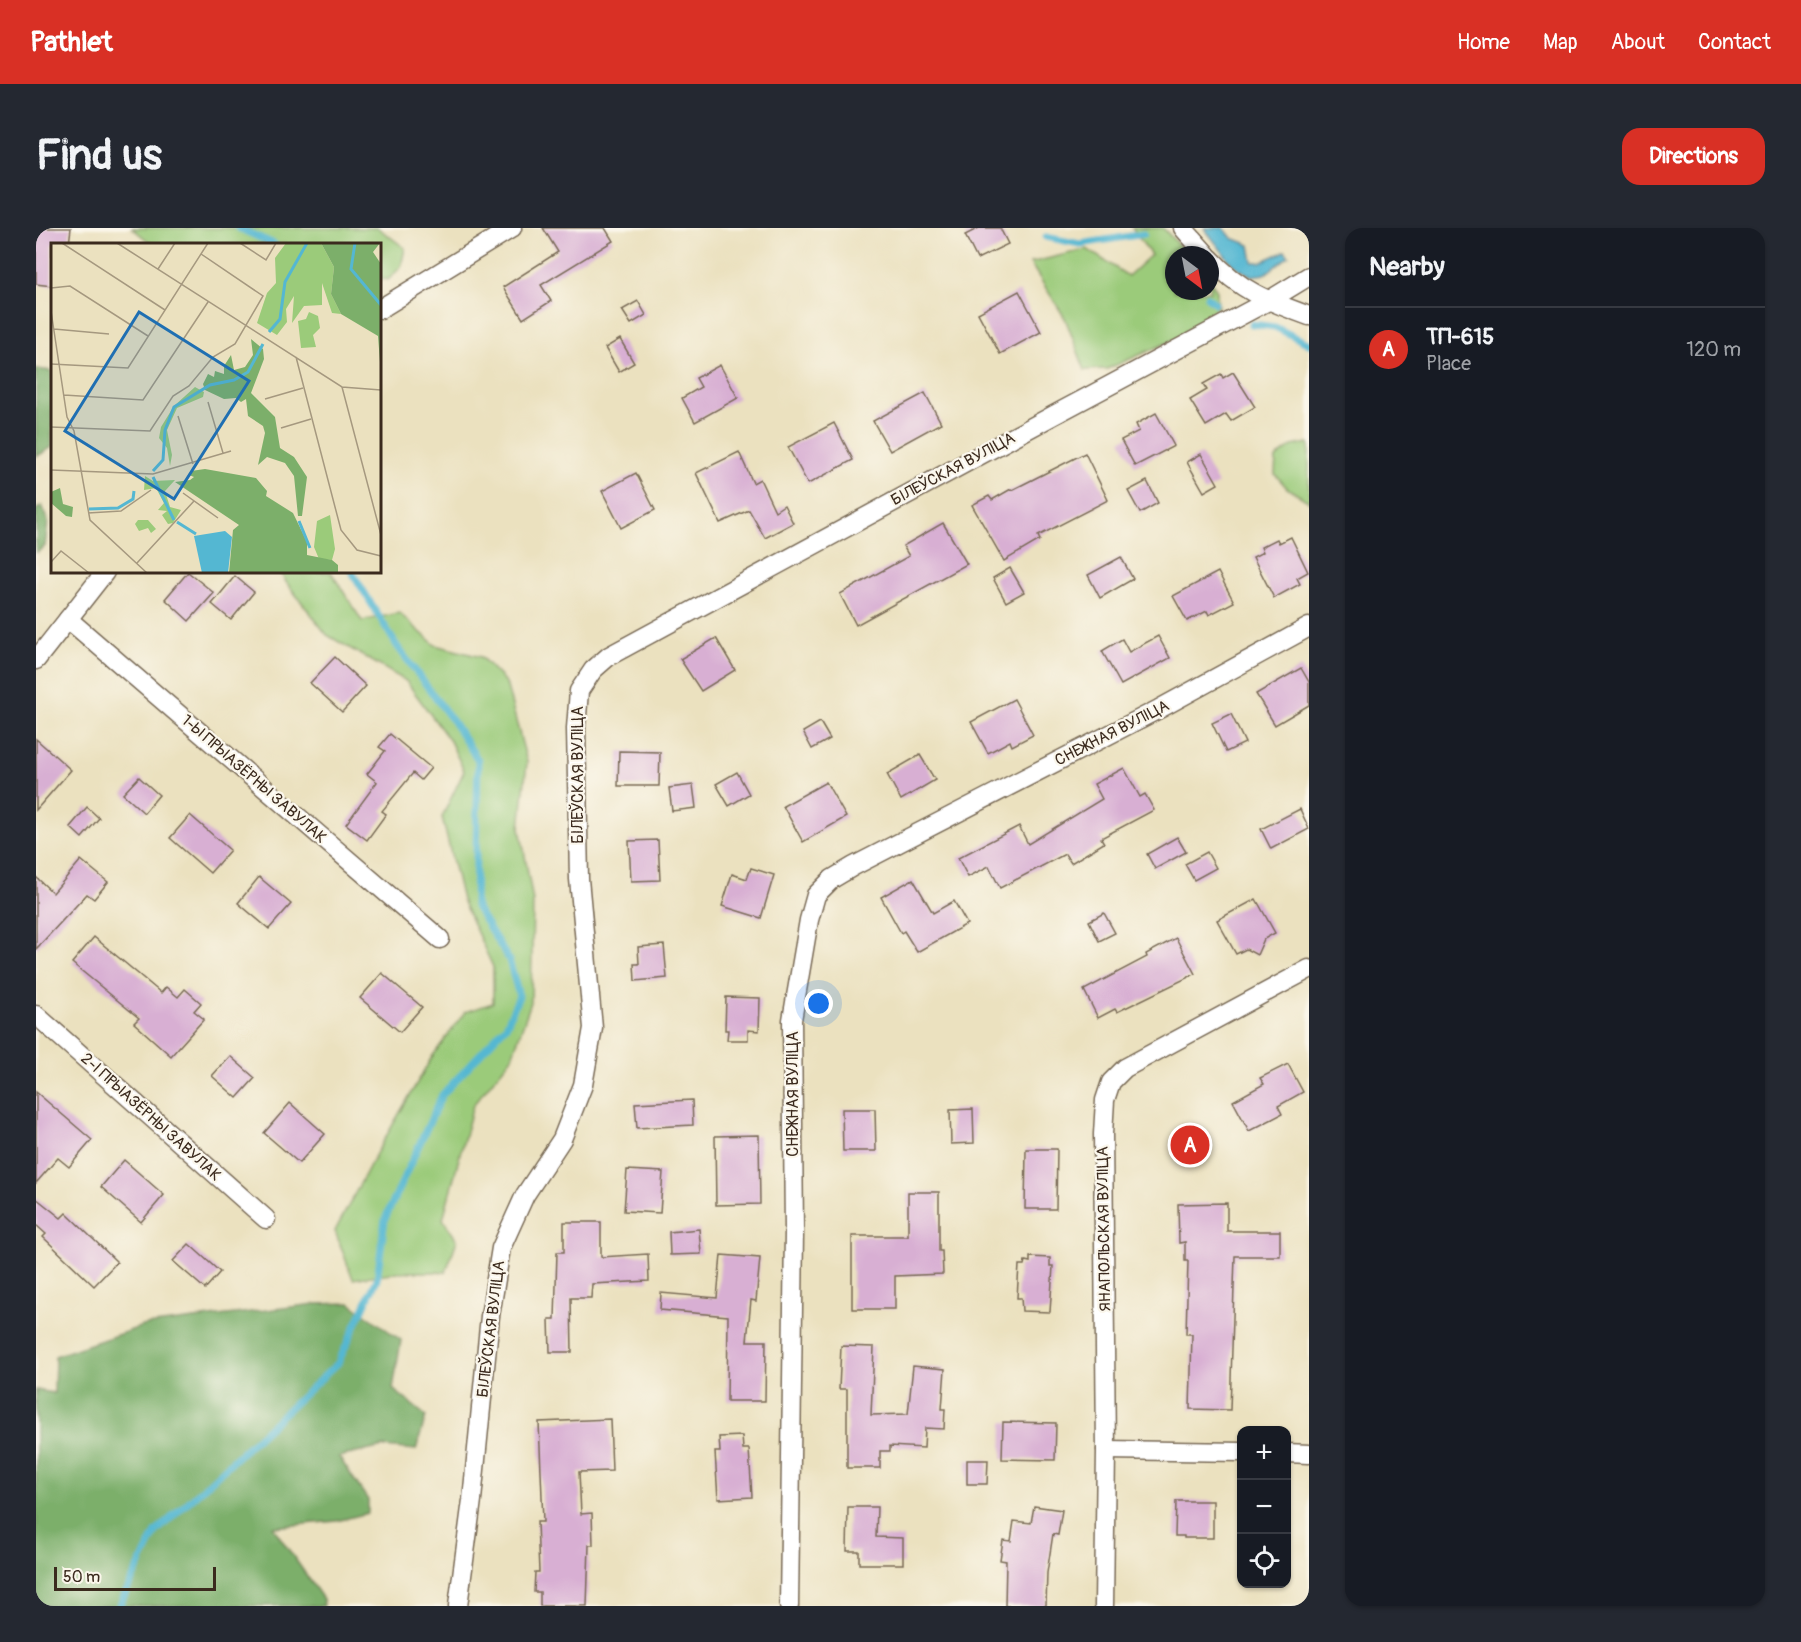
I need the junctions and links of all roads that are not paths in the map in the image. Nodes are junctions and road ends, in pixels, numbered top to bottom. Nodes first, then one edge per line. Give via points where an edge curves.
1 (512, 228) edge
2 (1183, 228) edge
3 (1200, 246) edge
4 (1219, 268) edge
5 (1309, 276) edge
6 (1268, 301) junction
7 (381, 308) edge
8 (1309, 316) edge
9 (104, 573) edge
10 (68, 620) junction
11 (1309, 627) edge
12 (36, 660) edge
13 (440, 939) dead end
14 (1309, 969) edge
15 (36, 1015) edge
16 (266, 1219) dead end
17 (1106, 1450) junction
18 (1237, 1452) edge
19 (1291, 1453) edge
20 (1309, 1454) edge
21 (458, 1606) edge
22 (789, 1606) edge
23 (1104, 1606) edge

1 - 7 street
2 - 3 street
4 - 6 street via 1228,278
5 - 6 street, БІЛЕЎСКАЯ ВУЛІЦА
6 - 8 street
6 - 21 street, БІЛЕЎСКАЯ ВУЛІЦА via 609,656 592,670 579,691 576,728 579,879 593,1028 583,1085 562,1139 525,1196 501,1248
9 - 10 street
10 - 12 street
10 - 13 street, 1-Ы ПРЫАЗЁРНЫ ЗАВУЛАК
11 - 22 street, СНЕЖНАЯ ВУЛІЦА via 854,866 832,879 816,895 792,1020 794,1232
14 - 17 street, ЯНАПОЛЬСКАЯ ВУЛІЦА via 1125,1068 1111,1082 1105,1100 1103,1134
15 - 16 street, 2-І ПРЫАЗЁРНЫ ЗАВУЛАК
17 - 18 street
17 - 23 street, ЯНАПОЛЬСКАЯ ВУЛІЦА
19 - 20 street

